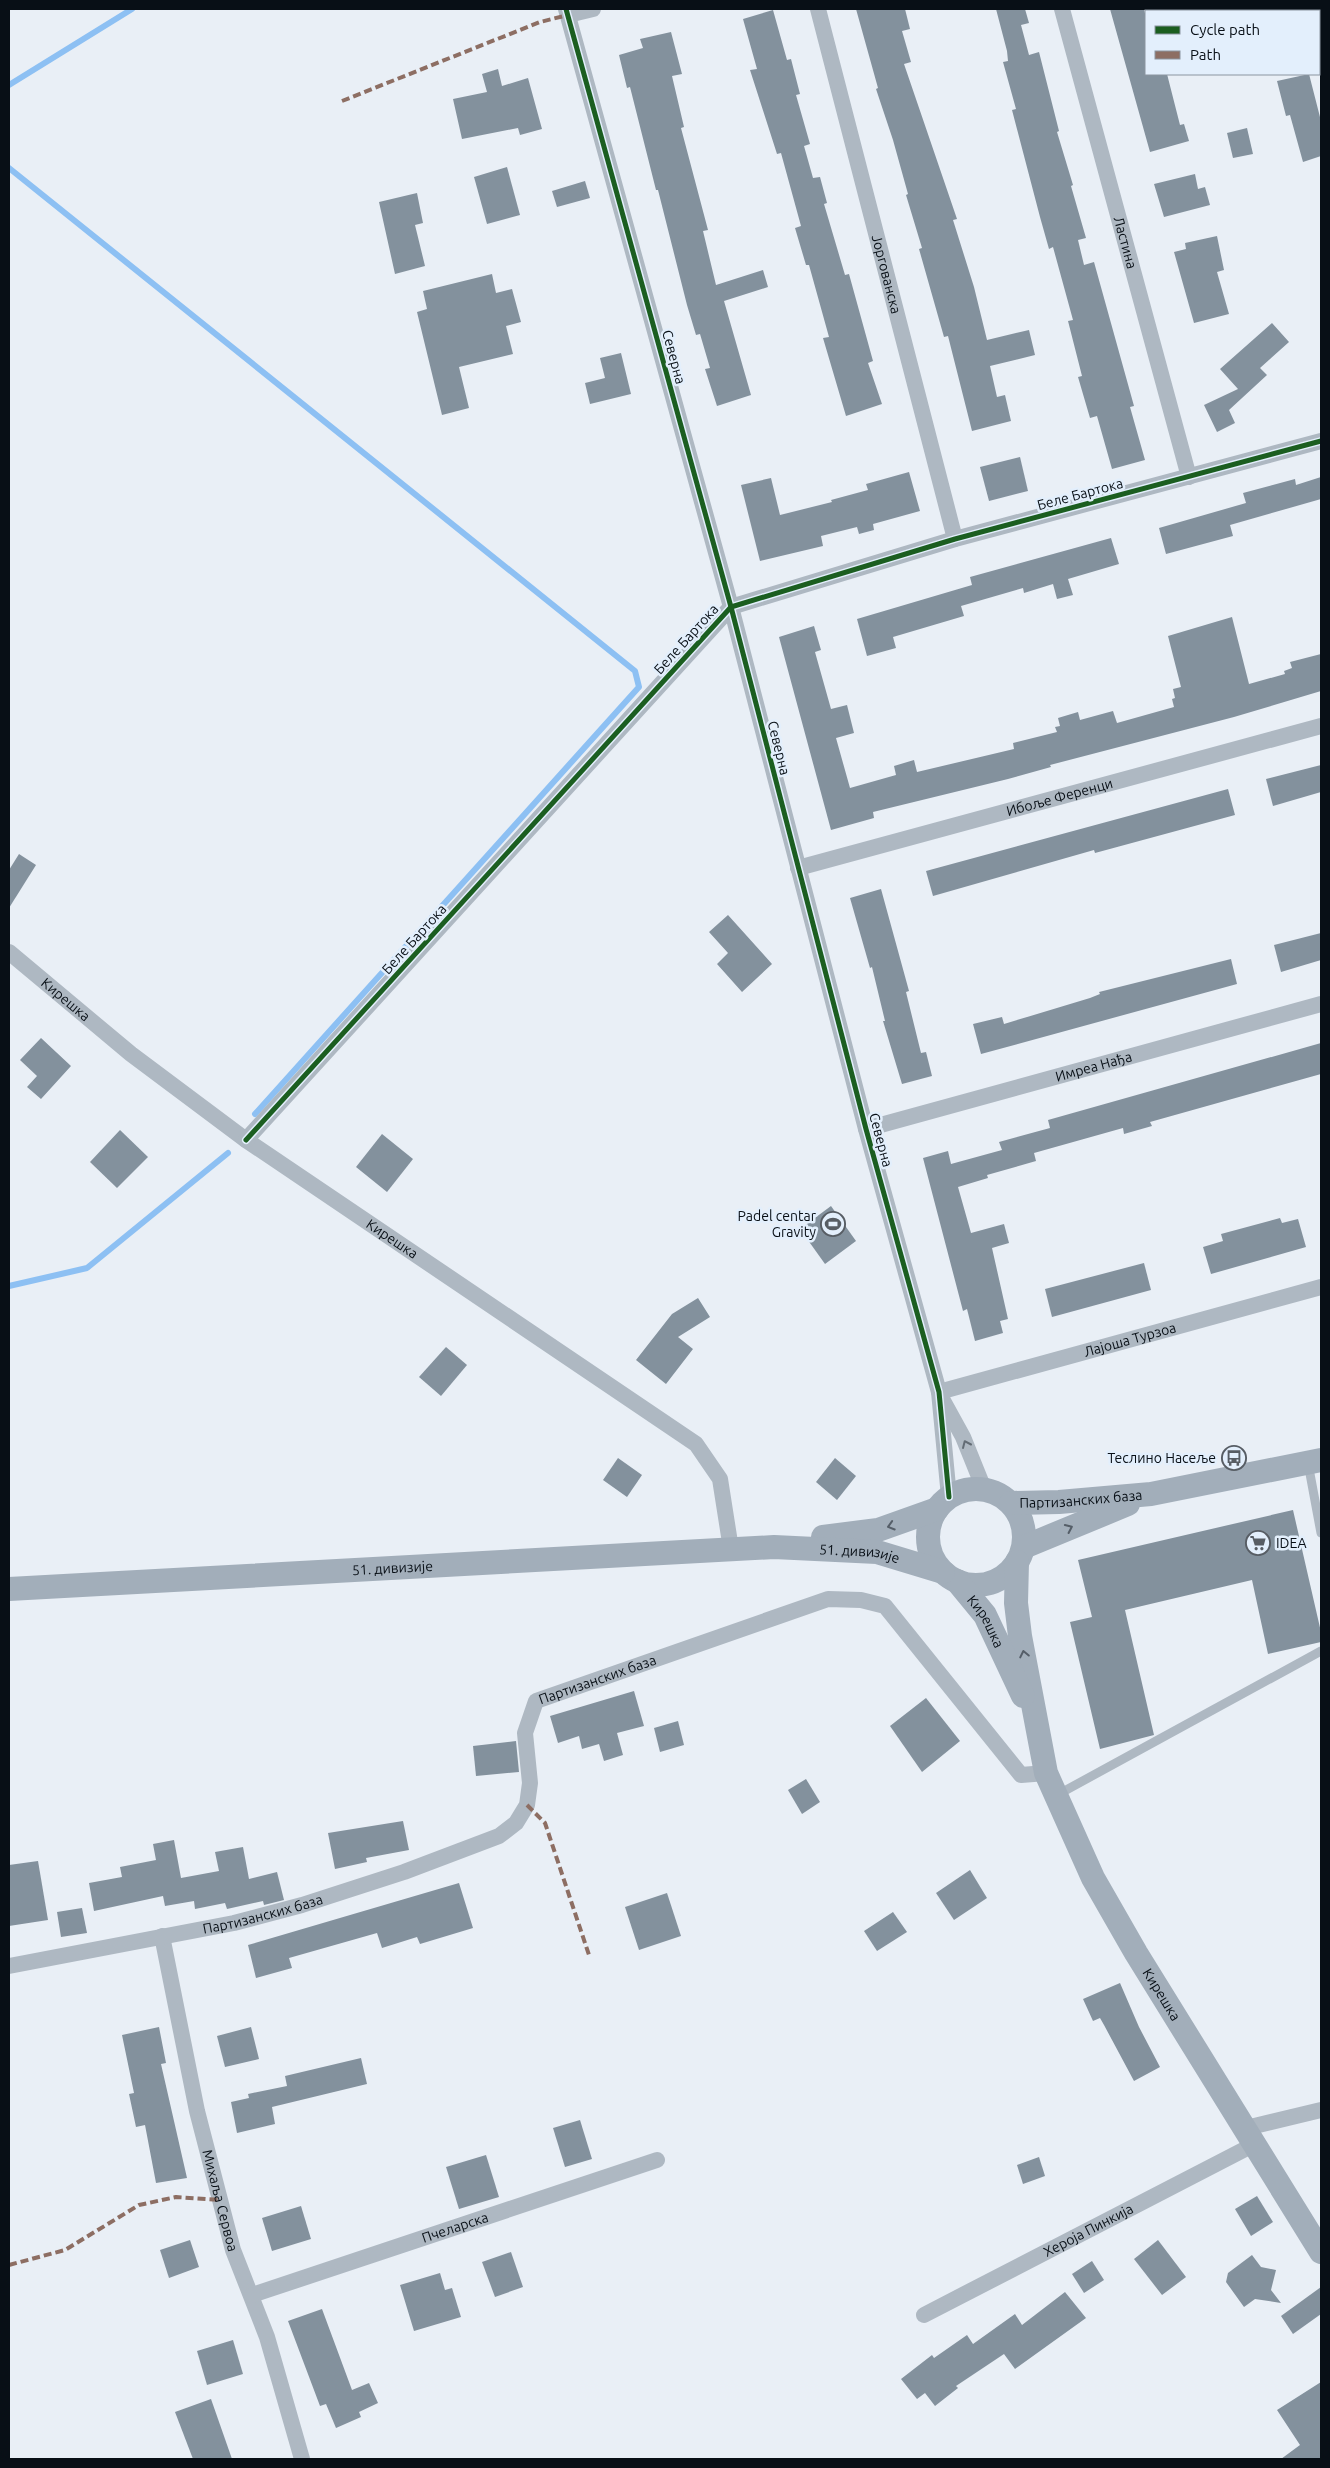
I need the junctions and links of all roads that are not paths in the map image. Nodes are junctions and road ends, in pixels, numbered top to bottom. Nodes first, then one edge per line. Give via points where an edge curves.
1 (592, 9) edge
2 (818, 9) edge
3 (1062, 9) edge
4 (567, 12) edge
5 (1321, 441) edge
6 (1188, 477) junction
7 (955, 539) junction
8 (731, 607) junction
9 (1321, 726) edge
10 (798, 868) junction
11 (9, 952) edge
12 (1321, 1004) edge
13 (866, 1129) junction
14 (246, 1140) junction
15 (1321, 1287) edge
16 (939, 1392) junction
17 (1315, 1461) edge
18 (984, 1489) junction
19 (1151, 1494) junction
20 (943, 1503) junction
21 (1011, 1503) junction
22 (1321, 1533) edge
23 (774, 1547) junction
24 (730, 1549) junction
25 (1020, 1554) junction
26 (950, 1577) junction
27 (9, 1589) edge
28 (1321, 1651) edge
29 (1035, 1720) junction
30 (1046, 1772) junction
31 (1056, 1795) junction
32 (162, 1936) junction
33 (9, 1966) edge
34 (1321, 2110) edge
35 (1250, 2136) junction
36 (657, 2160) dead end
37 (1321, 2252) edge
38 (252, 2295) junction
39 (924, 2315) dead end
40 (302, 2459) edge

1 - 4 street
2 - 7 street, Јоргованска
3 - 6 street, Ластина
4 - 8 street, Северна
5 - 6 street, Беле Бартока
6 - 7 street, Беле Бартока
7 - 8 street, Беле Бартока
8 - 10 street, Северна
8 - 14 street, Беле Бартока
9 - 10 street, Ибоље Ференци
10 - 13 street, Северна
11 - 14 street, Кирешка via 131,1054
12 - 13 street, Имреа Нађа
13 - 16 street, Северна
14 - 24 street, Кирешка via 696,1444 720,1480
15 - 16 street, Лајоша Турзоа
18 -> 16 street, Северна via 963,1436
16 - 20 street, Северна
17 - 19 street, Партизанских база
17 - 22 lane
18 - 20 street via 965,1489
18 - 21 street via 1003,1496
19 - 21 street, Партизанских база
25 -> 19 street, Партизанских база
20 -> 23 street, 51. дивизије via 878,1530
20 - 26 street via 929,1525 928,1542 933,1558
21 - 25 street via 1024,1528
23 - 24 street, 51. дивизије
23 - 26 street, 51. дивизије via 877,1552
24 - 27 street, 51. дивизије
25 - 26 street via 1006,1575 991,1583 974,1585
29 -> 25 street, Кирешка via 1018,1619
26 - 29 street, Кирешка via 985,1615
28 - 31 lane
29 - 30 street, Кирешка
30 - 31 street, Кирешка
30 - 32 street, Партизанских база via 1021,1775 885,1606 861,1600 828,1599 536,1701 525,1733 530,1783 528,1805 516,1823 499,1836 404,1872 302,1905 234,1923
31 - 35 street, Кирешка via 1098,1886 1136,1953
32 - 33 street, Партизанских база
32 - 38 street, Михаља Сервоа via 197,2111 232,2250
34 - 35 street, Хероја Пинкија
35 - 37 street, Кирешка
35 - 39 street, Хероја Пинкија
36 - 38 street, Пчеларска
38 - 40 street, Михаља Сервоа

